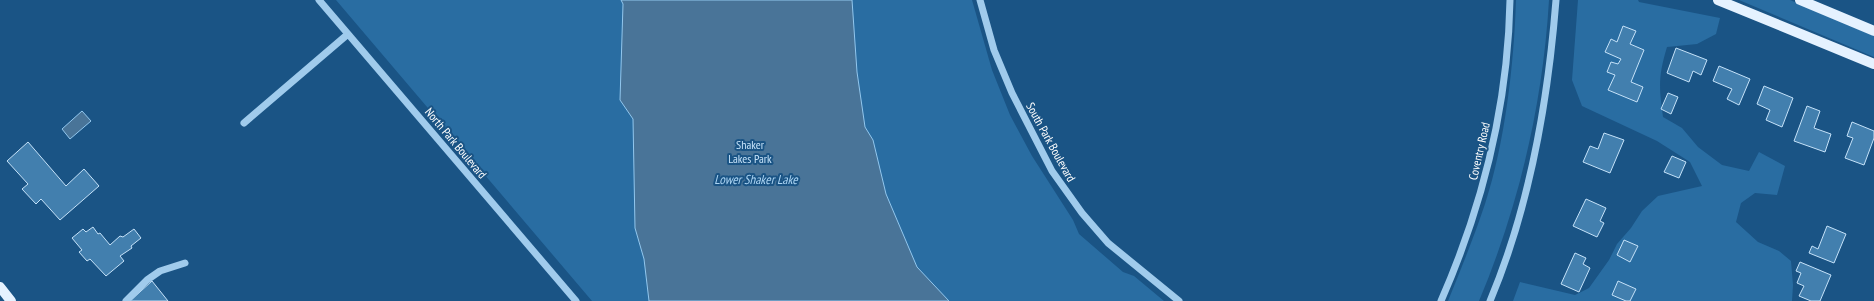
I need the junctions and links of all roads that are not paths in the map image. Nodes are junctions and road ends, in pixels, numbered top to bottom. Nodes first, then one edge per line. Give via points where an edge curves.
1 (319, 0) edge
2 (980, 0) edge
3 (1510, 0) edge
4 (1556, 0) edge
5 (1718, 0) edge
6 (1800, 0) edge
7 (1874, 31) edge
8 (348, 34) junction
9 (1874, 64) edge
10 (244, 124) dead end
11 (185, 263) dead end
12 (0, 287) edge
13 (12, 301) edge
14 (126, 301) edge
15 (576, 301) edge
16 (1179, 301) edge
17 (1441, 301) edge
18 (1490, 301) edge

1 - 8 street, North Park Boulevard
2 - 16 street, South Park Boulevard via 994,50 1012,93 1052,171 1082,214 1108,243
3 - 17 street, Coventry Road via 1503,94 1490,160 1474,217
4 - 18 street via 1544,103 1532,165 1513,237
5 - 9 main road
6 - 7 main road
8 - 10 street
8 - 15 street, North Park Boulevard
11 - 14 street via 160,271
12 - 13 main road

